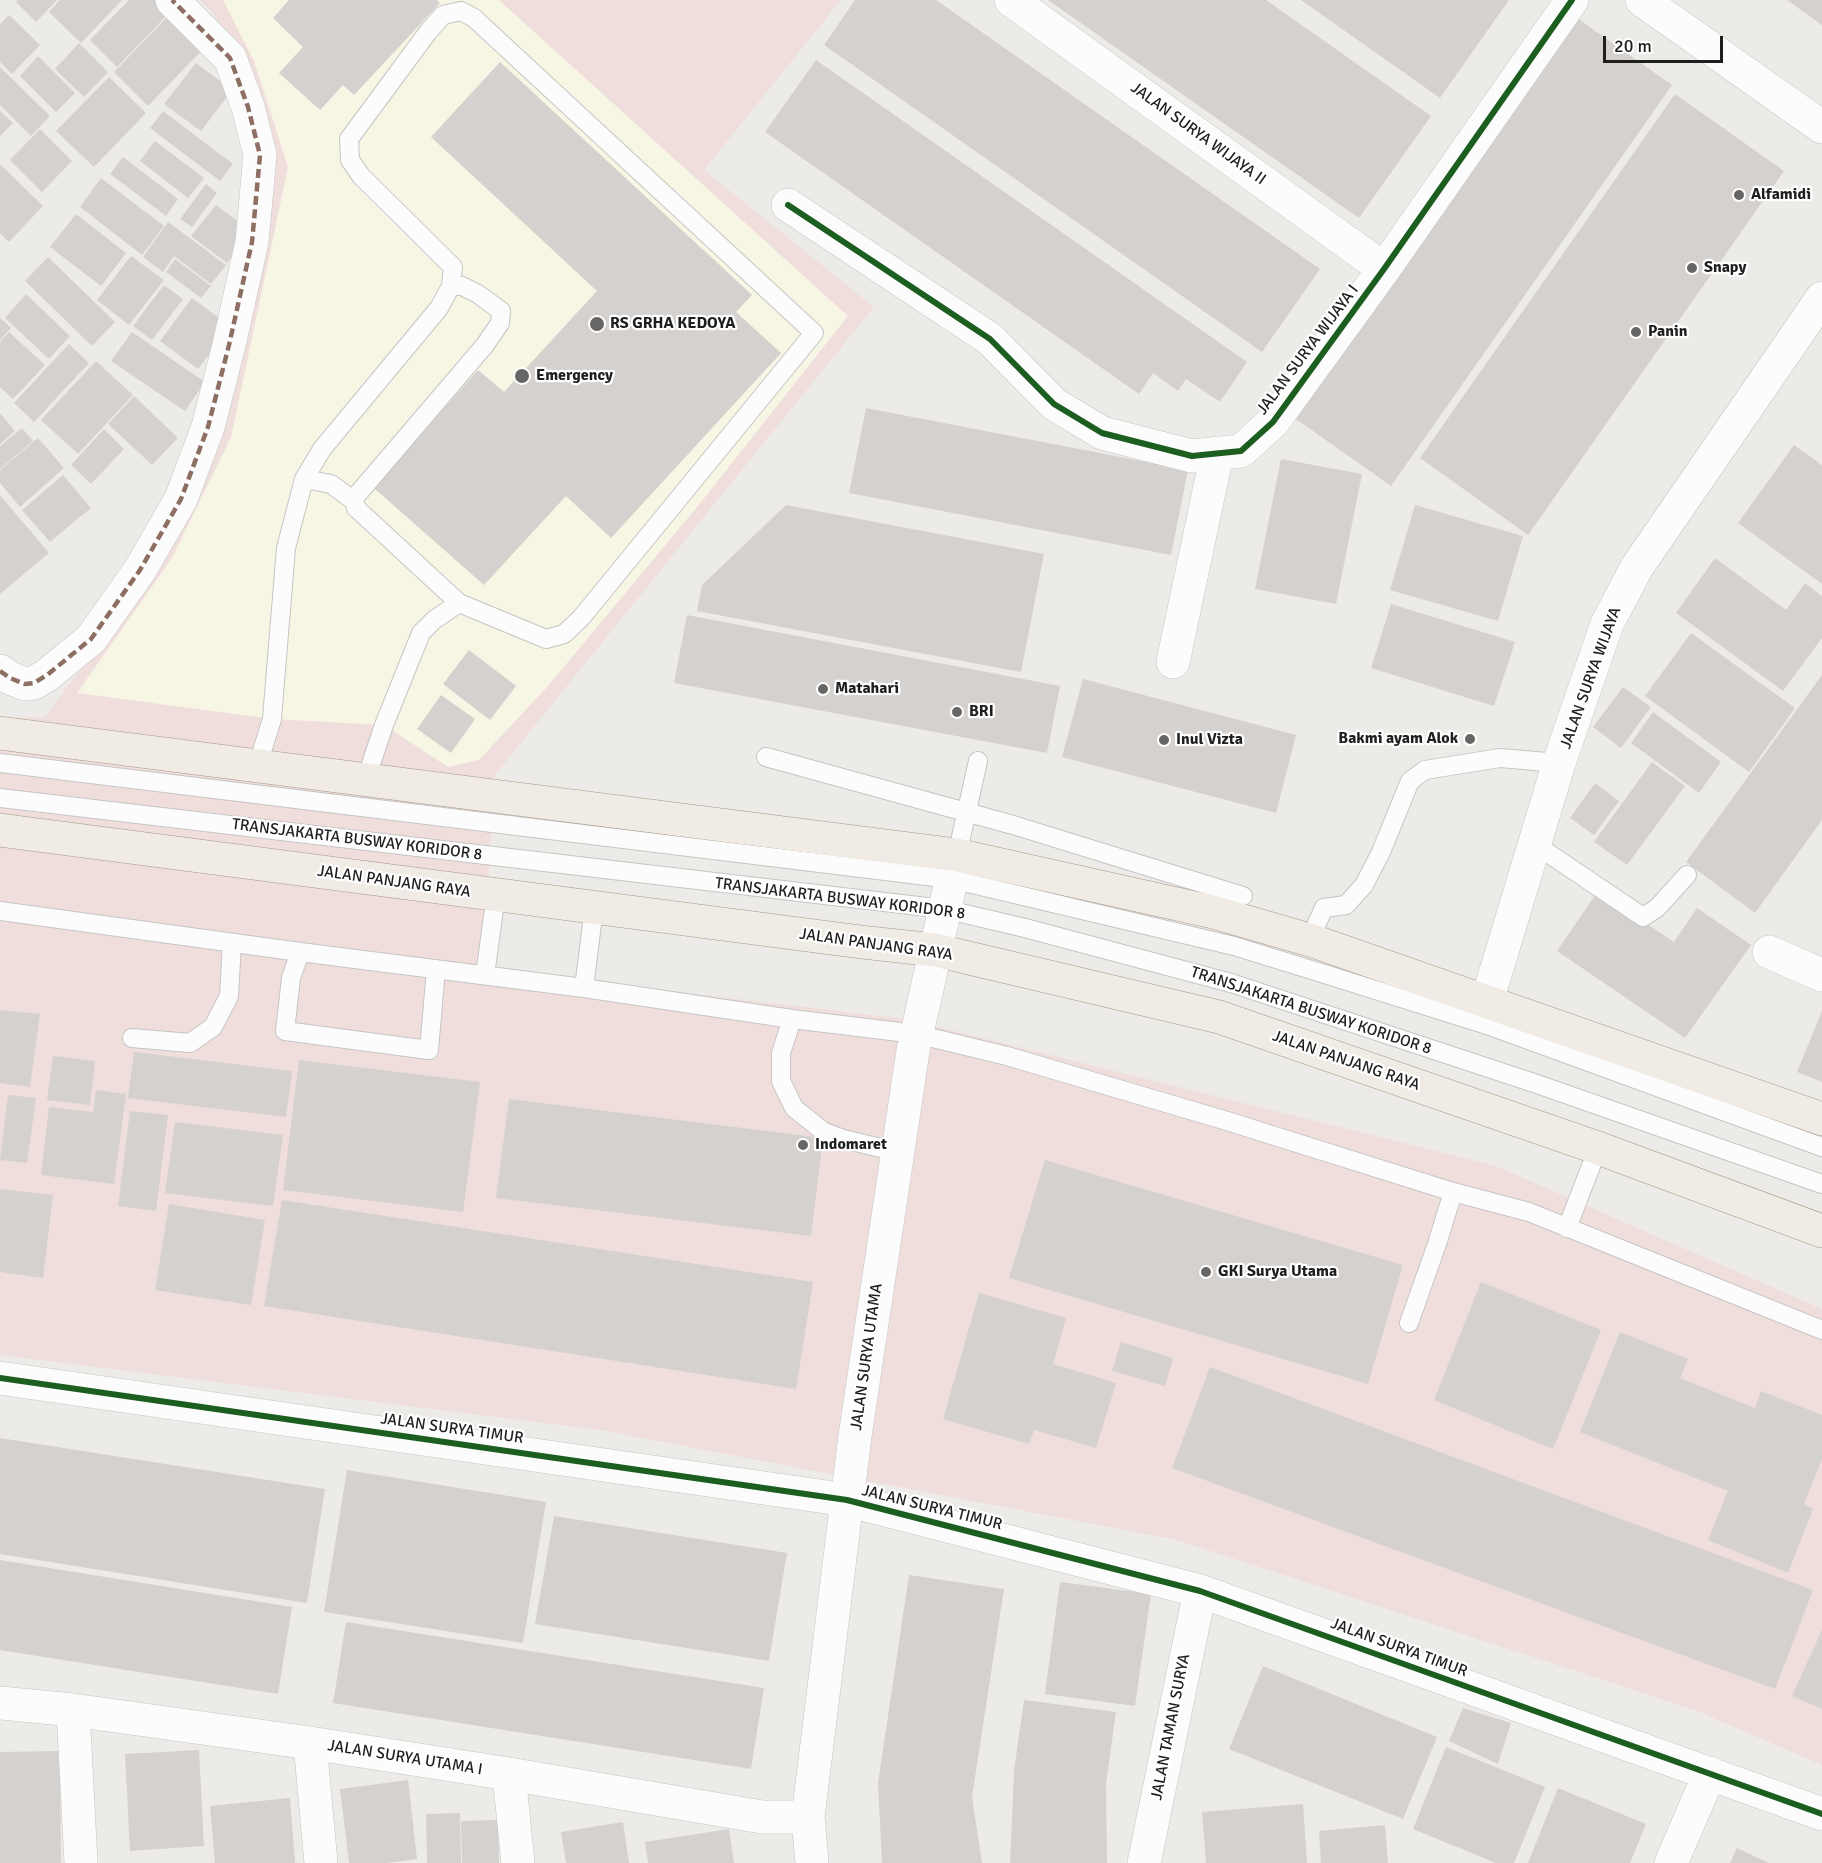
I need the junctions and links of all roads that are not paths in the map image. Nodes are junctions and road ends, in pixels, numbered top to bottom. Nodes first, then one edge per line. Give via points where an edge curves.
1 (172, 0) edge
2 (1011, 0) edge
3 (1572, 0) edge
4 (1642, 0) edge
5 (1822, 127) edge
6 (788, 205) dead end
7 (1384, 269) junction
8 (451, 286) junction
9 (1822, 298) edge
10 (1216, 454) junction
11 (304, 479) junction
12 (354, 501) junction
13 (459, 603) junction
14 (1173, 663) dead end
15 (0, 671) edge
16 (0, 733) edge
17 (766, 757) dead end
18 (978, 761) dead end
19 (0, 763) edge
20 (1560, 763) junction
21 (257, 767) junction
22 (366, 779) junction
23 (0, 798) edge
24 (967, 812) junction
25 (0, 830) edge
26 (1536, 845) junction
27 (1687, 875) dead end
28 (951, 881) junction
29 (496, 895) junction
30 (1243, 896) dead end
31 (594, 908) junction
32 (0, 911) edge
33 (1313, 941) junction
34 (232, 943) junction
35 (935, 950) junction
36 (300, 952) junction
37 (1769, 952) dead end
38 (436, 969) junction
39 (485, 975) junction
40 (1822, 975) edge
41 (584, 988) junction
42 (1487, 1001) junction
43 (792, 1018) junction
44 (916, 1034) junction
45 (132, 1038) dead end
46 (1822, 1119) edge
47 (1822, 1147) edge
48 (1598, 1148) junction
49 (898, 1152) junction
50 (1822, 1184) edge
51 (1453, 1192) junction
52 (1567, 1227) junction
53 (1822, 1231) edge
54 (1409, 1323) dead end
55 (1822, 1330) edge
56 (0, 1378) edge
57 (847, 1500) junction
58 (1200, 1591) junction
59 (0, 1703) edge
60 (73, 1710) junction
61 (310, 1743) junction
62 (1710, 1773) junction
63 (509, 1774) junction
64 (1822, 1814) edge
65 (808, 1816) junction
66 (81, 1863) edge
67 (321, 1863) edge
68 (518, 1863) edge
69 (812, 1863) edge
70 (1144, 1863) edge
71 (1671, 1863) edge

1 - 15 street via 230,58 260,155 252,242 216,396 181,500 140,570 91,639 34,683 25,684
2 - 7 street, JALAN SURYA WIJAYA II
3 - 7 street, JALAN SURYA WIJAYA I
4 - 5 street
6 - 10 street, JALAN SURYA WIJAYA I via 990,339 1054,404 1102,433 1192,456
7 - 10 street, JALAN SURYA WIJAYA I via 1273,422 1241,451
8 - 11 lane via 439,308 322,449
8 - 12 lane via 462,286 501,310 500,323
8 - 13 lane via 453,267 361,176 350,160 349,140 443,15 461,11 474,18 814,333 564,634 546,639
9 - 20 street, JALAN SURYA WIJAYA via 1637,567 1608,624
10 - 14 street
11 - 12 lane via 330,484
11 - 21 lane via 286,548 272,719
12 - 13 lane via 356,508
13 - 22 lane via 421,633
16 - 21 main road
17 - 24 lane
18 - 24 lane
19 - 28 lane, TRANSJAKARTA BUSWAY KORIDOR 8
20 - 26 street, JALAN SURYA WIJAYA
20 - 33 lane via 1500,758 1425,770 1410,781 1364,885 1346,905 1324,908
21 - 22 main road
22 - 28 main road
23 - 28 lane, TRANSJAKARTA BUSWAY KORIDOR 8
24 - 28 lane
24 - 30 lane
25 - 29 main road, JALAN PANJANG RAYA
26 - 27 lane via 1643,916 1657,908
26 - 42 street, JALAN SURYA WIJAYA
28 - 33 main road via 1213,912
28 - 35 street, JALAN SURYA UTAMA
28 - 47 lane, TRANSJAKARTA BUSWAY KORIDOR 8 via 1234,946 1320,972 1493,1027
28 - 50 lane, TRANSJAKARTA BUSWAY KORIDOR 8 via 1025,928 1231,983
29 - 31 main road, JALAN PANJANG RAYA
29 - 39 lane
31 - 35 main road, JALAN PANJANG RAYA
31 - 41 lane
32 - 34 lane
33 - 42 main road
34 - 36 lane
34 - 45 lane via 229,996 213,1027 190,1043
35 - 44 street, JALAN SURYA UTAMA
35 - 48 main road, JALAN PANJANG RAYA via 1219,1017
36 - 38 lane
36 - 38 lane via 291,978 285,1031 429,1050
37 - 40 street
38 - 39 lane
39 - 41 lane
41 - 43 lane
42 - 46 main road
43 - 44 lane
43 - 49 lane via 781,1053 781,1081 794,1108 824,1132
44 - 49 street, JALAN SURYA UTAMA
44 - 51 lane via 1007,1056 1216,1117
48 - 52 lane
48 - 53 main road, JALAN PANJANG RAYA
49 - 57 street, JALAN SURYA UTAMA
51 - 52 lane via 1529,1212
51 - 54 lane
52 - 55 lane
56 - 57 street, JALAN SURYA TIMUR
57 - 58 street, JALAN SURYA TIMUR
57 - 65 street, JALAN SURYA UTAMA
58 - 62 street, JALAN SURYA TIMUR
58 - 70 street, JALAN TAMAN SURYA
59 - 60 street, JALAN SURYA UTAMA I
60 - 61 street, JALAN SURYA UTAMA I
60 - 66 street
61 - 63 street, JALAN SURYA UTAMA I
61 - 67 street
62 - 64 street, JALAN SURYA TIMUR
62 - 71 street
63 - 65 street, JALAN SURYA UTAMA I via 762,1817
63 - 68 street
65 - 69 street, JALAN SURYA UTAMA

